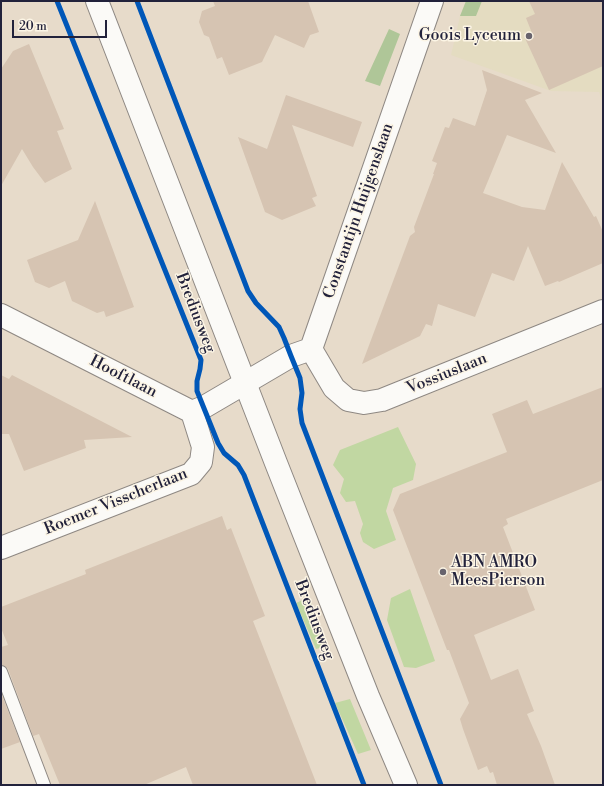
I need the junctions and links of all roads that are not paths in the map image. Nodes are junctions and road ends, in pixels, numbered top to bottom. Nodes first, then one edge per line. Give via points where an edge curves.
1 (97, 1) edge
2 (432, 1) edge
3 (603, 311) edge
4 (1, 315) edge
5 (311, 349) junction
6 (245, 383) junction
7 (192, 412) junction
8 (1, 548) edge
9 (1, 672) edge
10 (44, 785) edge
11 (406, 785) edge

1 - 6 street, Brediusweg
2 - 5 street, Constantijn Huijgenslaan
3 - 5 street, Vossiuslaan via 382,400 364,403 348,400 334,388
4 - 7 street, Hooftlaan
5 - 6 street via 291,356
6 - 7 street
6 - 11 street, Brediusweg
7 - 8 street, Roemer Visscherlaan via 203,446 201,462 191,474
9 - 10 lane

